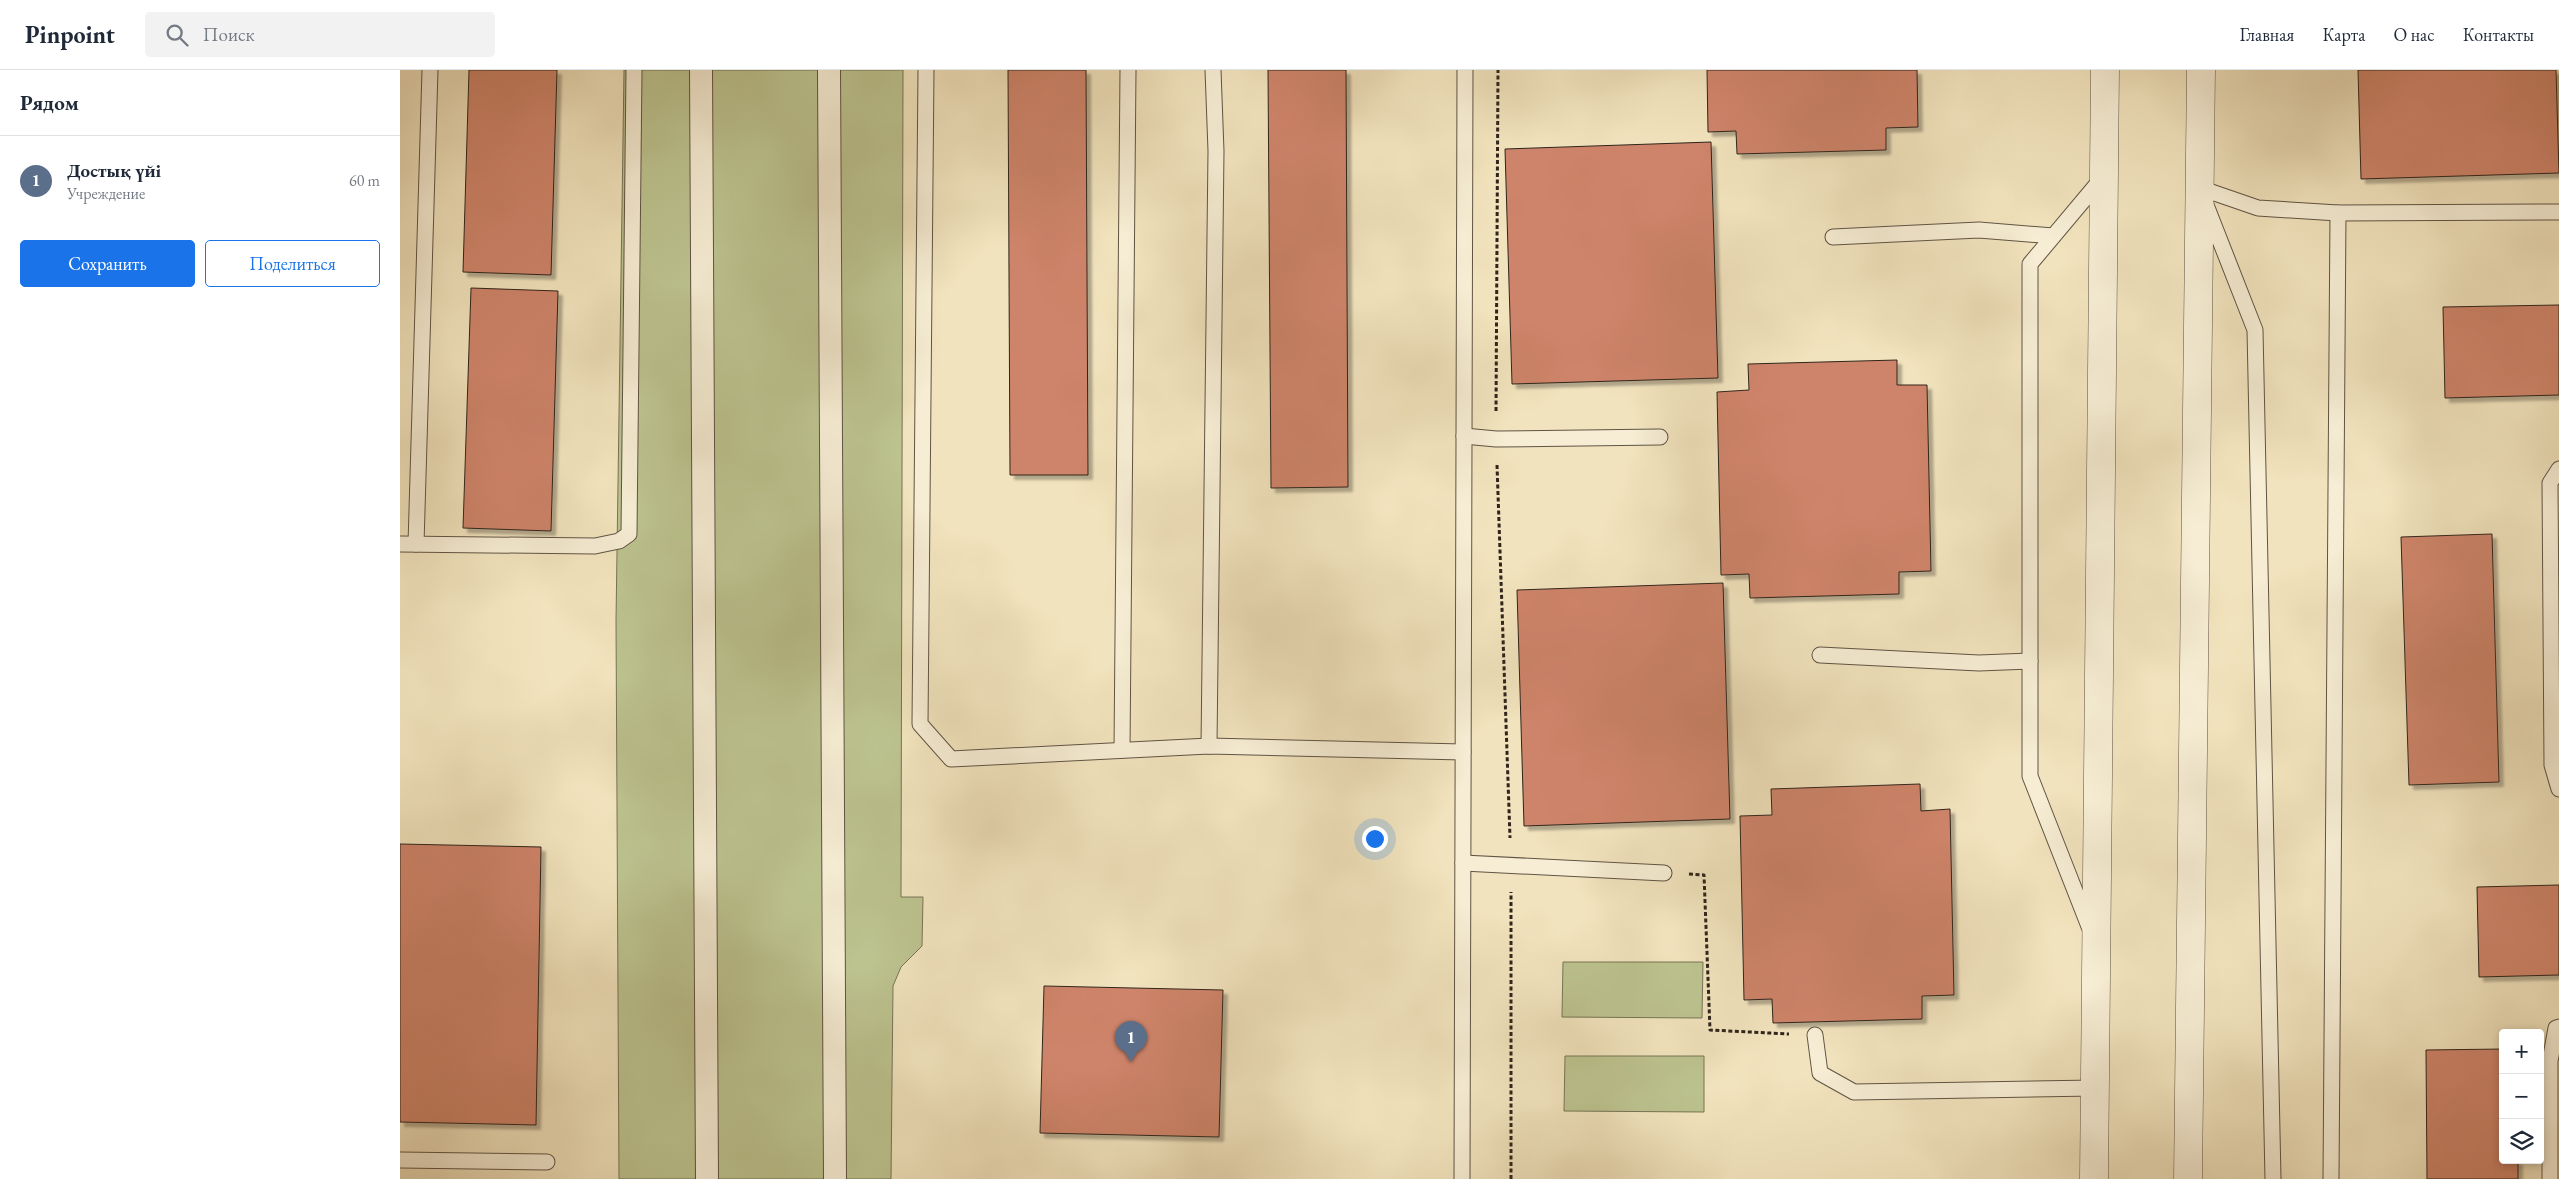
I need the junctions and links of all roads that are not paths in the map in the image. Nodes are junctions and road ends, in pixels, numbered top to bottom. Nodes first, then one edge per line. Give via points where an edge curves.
1 (430, 70) edge
2 (634, 70) edge
3 (701, 70) edge
4 (829, 70) edge
5 (926, 70) edge
6 (1128, 70) edge
7 (1213, 70) edge
8 (1465, 70) edge
9 (2105, 70) edge
10 (2201, 70) edge
11 (2104, 176) junction
12 (2200, 188) junction
13 (2559, 212) edge
14 (2338, 213) junction
15 (2053, 236) junction
16 (1833, 237) dead end
17 (1464, 436) junction
18 (1660, 437) dead end
19 (2559, 469) edge
20 (400, 544) edge
21 (416, 544) junction
22 (1820, 655) dead end
23 (2030, 660) junction
24 (1209, 746) junction
25 (1122, 750) junction
26 (1463, 752) junction
27 (2559, 789) edge
28 (1463, 864) junction
29 (1664, 874) road end
30 (2096, 943) junction
31 (2559, 1027) edge
32 (1816, 1035) road end
33 (2095, 1088) junction
34 (400, 1160) edge
35 (547, 1162) dead end
36 (707, 1179) edge
37 (835, 1179) edge
38 (1462, 1179) edge
39 (2094, 1179) edge
40 (2188, 1179) edge
41 (2273, 1179) edge
42 (2331, 1179) edge
43 (2550, 1179) edge

1 - 21 lane
2 - 21 lane via 629,534 619,541 595,546
3 - 36 street
4 - 37 street
5 - 25 lane via 920,724 950,758
6 - 25 lane
7 - 24 lane via 1216,151
8 - 17 lane
9 - 11 street
10 - 12 street
11 - 15 lane
11 - 30 street
12 - 14 lane via 2258,208
12 - 40 street
12 - 41 lane via 2255,330
13 - 14 lane
14 - 42 lane
15 - 16 lane via 1979,230
15 - 23 lane via 2030,264
17 - 18 lane via 1496,439
17 - 26 lane
19 - 27 lane via 2550,483 2552,765
20 - 21 lane
22 - 23 lane via 1979,663
23 - 30 lane via 2030,776
24 - 25 lane
24 - 26 lane
26 - 28 lane
28 - 29 lane
28 - 38 lane
30 - 33 street
31 - 43 lane via 2556,1028 2550,1062
32 - 33 lane via 1820,1073 1854,1092
33 - 39 street
34 - 35 lane

